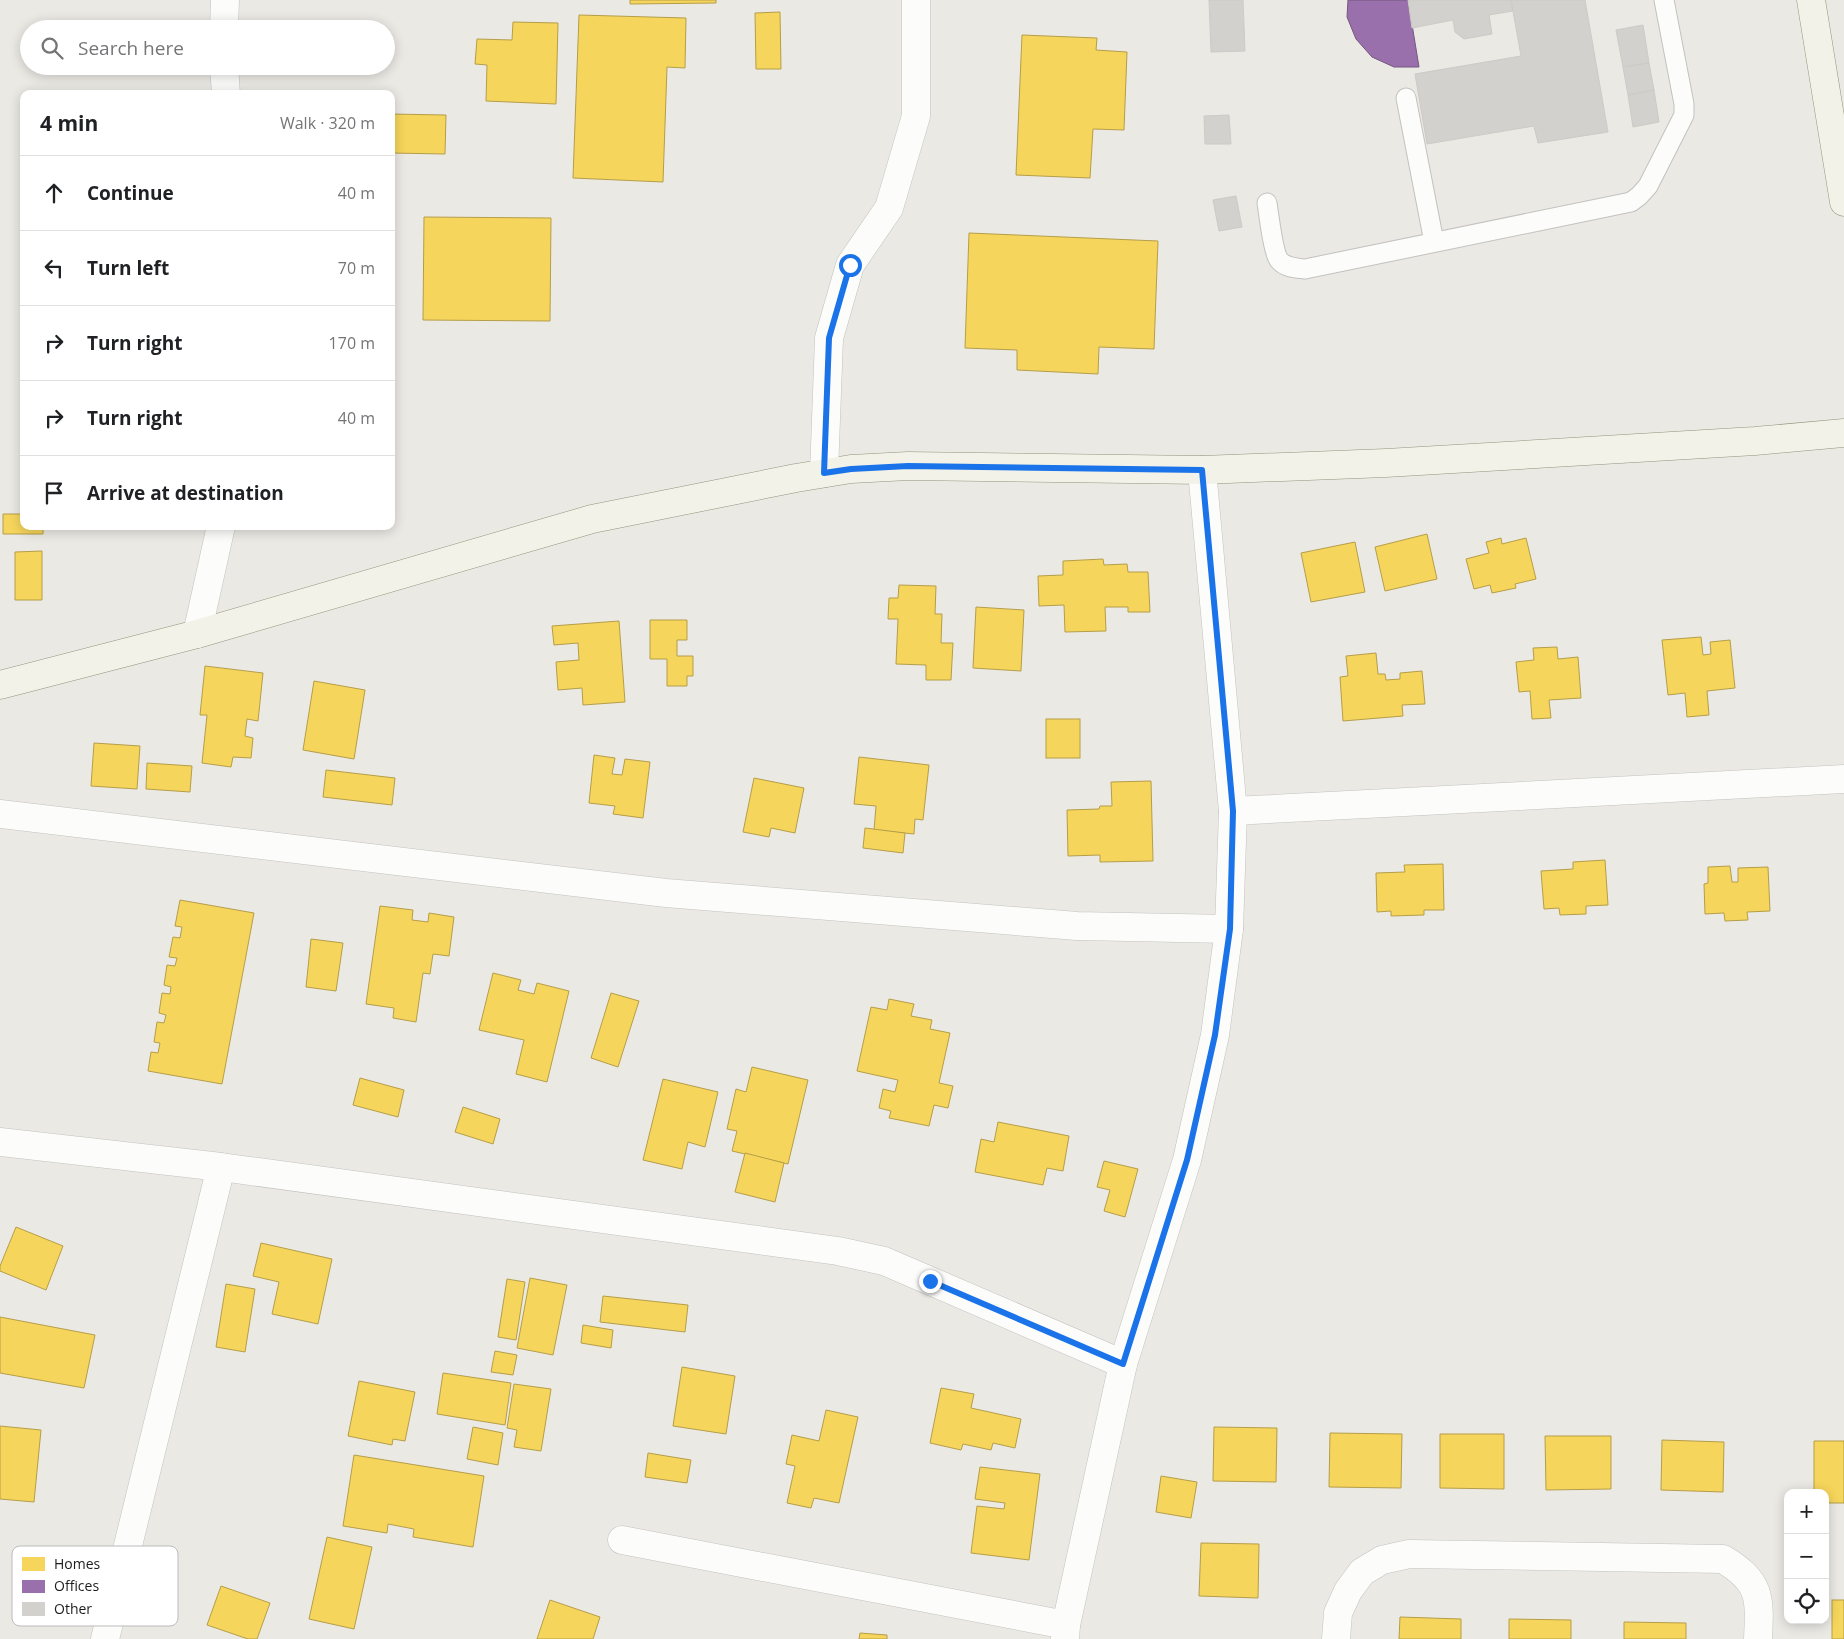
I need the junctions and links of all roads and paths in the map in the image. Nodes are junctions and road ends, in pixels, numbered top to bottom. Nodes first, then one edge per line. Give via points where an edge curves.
1 (225, 0) edge
2 (916, 0) edge
3 (1664, 0) edge
4 (1811, 0) edge
5 (224, 20) edge
6 (225, 75) edge
7 (226, 90) edge
8 (1406, 98) dead end
9 (1840, 147) edge
10 (1844, 202) edge
11 (1267, 203) dead end
12 (1434, 242) junction
13 (1844, 433) edge
14 (1202, 470) junction
15 (824, 473) junction
16 (220, 530) edge
17 (197, 634) junction
18 (0, 685) edge
19 (1844, 779) edge
20 (1233, 811) junction
21 (0, 814) edge
22 (1230, 929) junction
23 (0, 1142) edge
24 (221, 1167) junction
25 (1123, 1364) junction
26 (622, 1540) dead end
27 (128, 1546) edge
28 (108, 1626) edge
29 (1065, 1632) edge
30 (105, 1639) edge
31 (1336, 1639) edge
32 (1758, 1639) edge

1 - 5 street
2 - 15 street via 916,116 889,208 850,265 829,338
3 - 12 lane via 1684,115 1648,186 1639,196 1631,202
4 - 9 street
6 - 7 street
8 - 12 lane
9 - 10 street
11 - 12 lane via 1276,252 1287,266 1314,267
13 - 14 street via 1406,462
14 - 15 street via 908,466
14 - 20 street
15 - 17 street via 592,519
16 - 17 street
17 - 18 street
19 - 20 street
20 - 22 street
21 - 22 street via 666,893 1077,926
22 - 25 street via 1215,1035 1187,1160
23 - 24 street
24 - 25 street via 818,1248 884,1261
24 - 27 street
25 - 29 street
26 - 29 street
28 - 30 street
31 - 32 street via 1338,1613 1362,1572 1382,1560 1408,1554 1723,1559 1740,1570 1752,1584 1758,1599

